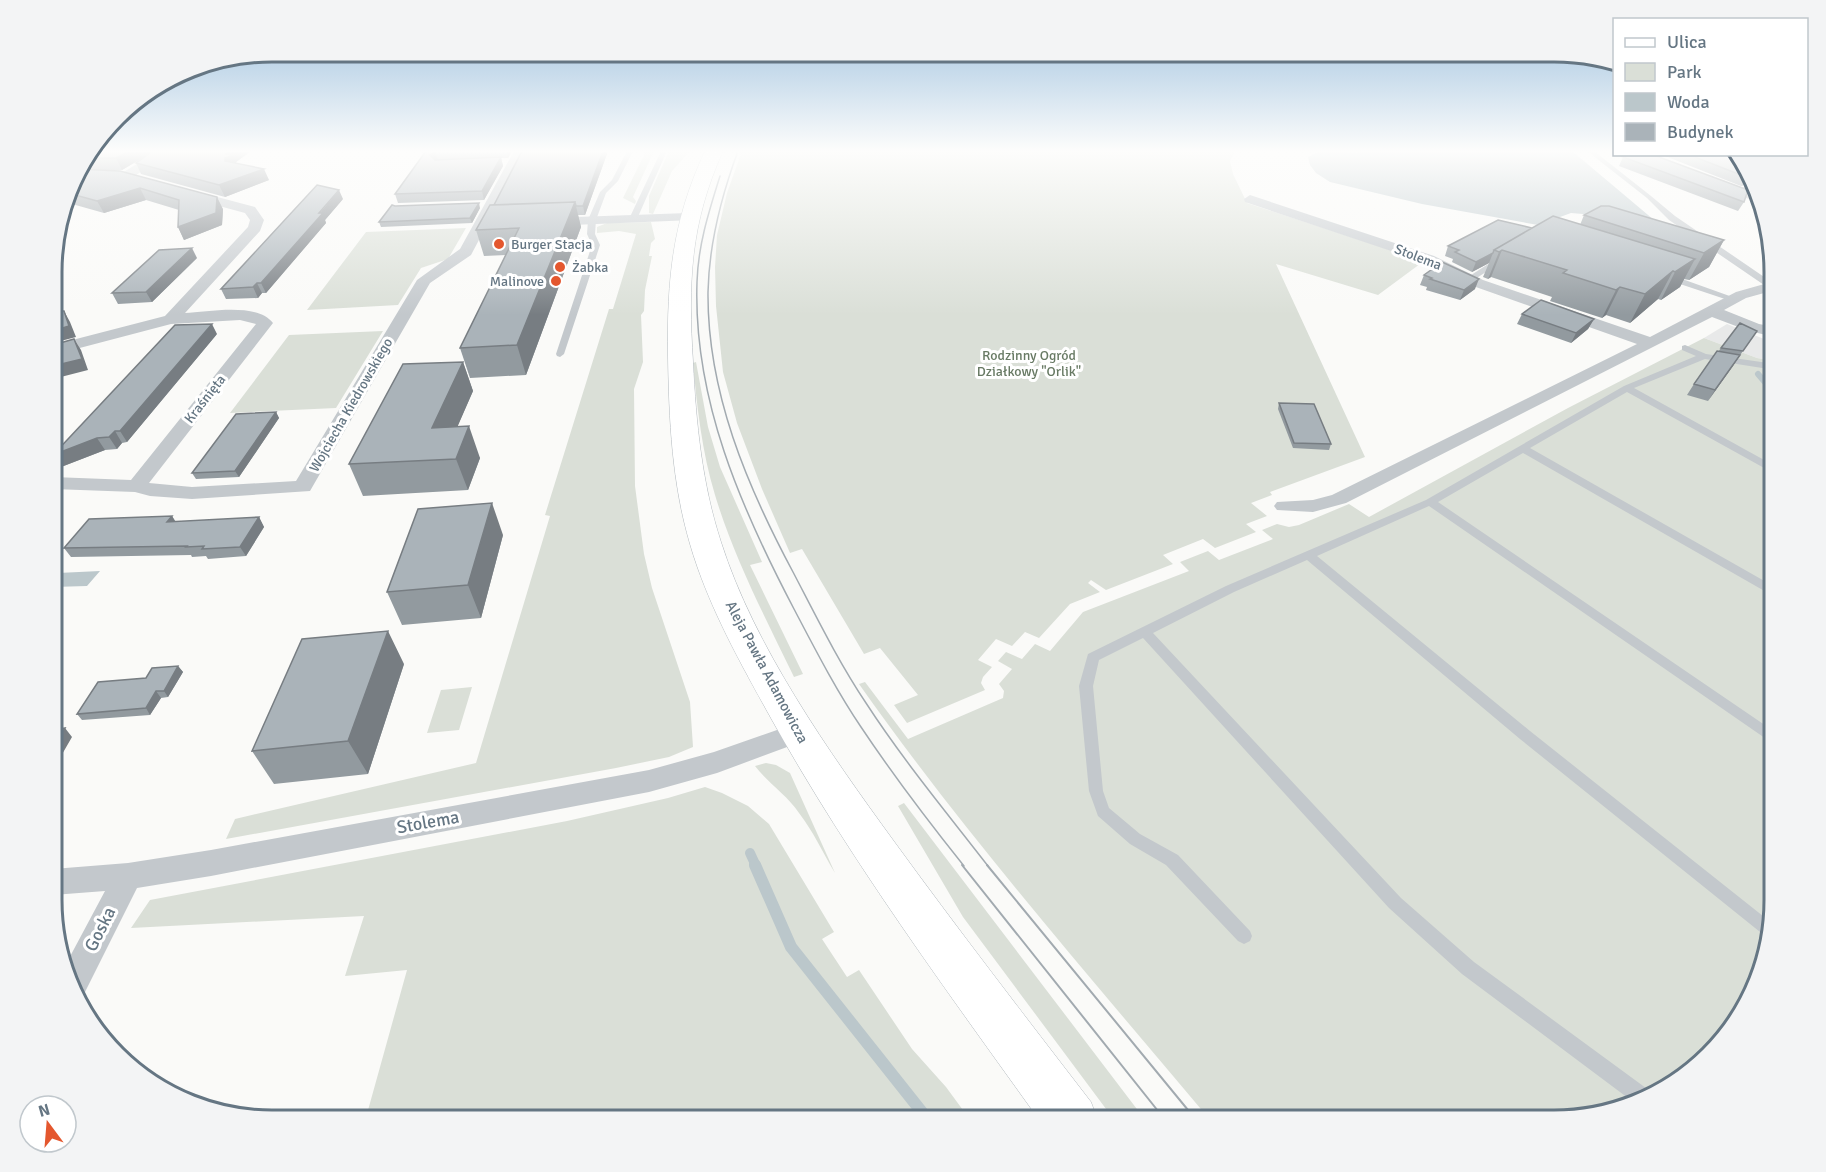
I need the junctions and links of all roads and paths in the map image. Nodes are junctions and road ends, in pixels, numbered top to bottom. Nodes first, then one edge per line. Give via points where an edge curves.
1 (234, 206) edge
2 (486, 206) edge
3 (598, 206) edge
4 (639, 206) edge
5 (691, 206) edge
6 (1270, 206) edge
7 (1659, 206) edge
8 (687, 217) junction
9 (633, 219) junction
10 (592, 220) junction
11 (540, 223) edge
12 (1506, 258) edge
13 (1656, 274) edge
14 (1469, 279) junction
15 (1764, 280) edge
16 (1764, 288) edge
17 (1734, 299) junction
18 (1712, 311) junction
19 (171, 319) junction
20 (1764, 330) edge
21 (1651, 343) junction
22 (62, 348) edge
23 (1684, 348) dead end
24 (560, 354) dead end
25 (1704, 356) junction
26 (1764, 365) edge
27 (1628, 388) junction
28 (1522, 448) junction
29 (1764, 465) edge
30 (62, 483) edge
31 (137, 486) junction
32 (1430, 502) junction
33 (1284, 506) dead end
34 (1309, 555) junction
35 (1764, 587) edge
36 (1144, 631) junction
37 (797, 733) junction
38 (1764, 733) edge
39 (128, 876) junction
40 (62, 881) edge
41 (1762, 926) edge
42 (1244, 936) dead end
43 (76, 976) edge
44 (1637, 1094) edge
45 (1064, 1110) edge

1 - 19 street via 250,210 257,220 255,228
2 - 31 street, Wojciecha Kiedrowskiego via 488,225 463,255 424,280 303,487 176,493 146,491
3 - 10 lane
4 - 9 lane
5 - 8 main road, Aleja Pawła Adamowicza
6 - 14 street, Stolema via 1429,259
7 - 15 lane
8 - 9 street
8 - 37 main road, Aleja Pawła Adamowicza via 678,283 691,484 705,542 734,613
9 - 10 street
10 - 11 street
10 - 24 lane via 591,234 596,245
12 - 14 lane
13 - 17 lane
14 - 21 street, Stolema
16 - 17 street
17 - 18 street
18 - 20 street
18 - 21 street
19 - 22 street, Kraśnięta
19 - 31 street, Kraśnięta via 240,315 265,322
21 - 33 street via 1339,499 1313,506
23 - 25 lane
25 - 26 lane
25 - 27 lane
27 - 28 lane
27 - 29 lane
28 - 32 lane
28 - 35 lane
30 - 31 street
32 - 34 lane
32 - 38 lane
34 - 36 lane
34 - 41 lane
36 - 42 lane via 1093,657 1086,686 1096,791 1103,812 1135,839 1172,860
36 - 44 lane via 1395,903 1468,968
37 - 39 street, Stolema via 649,781
37 - 45 main road, Aleja Pawła Adamowicza via 906,894
39 - 40 street, Stolema
39 - 43 street, Goska

